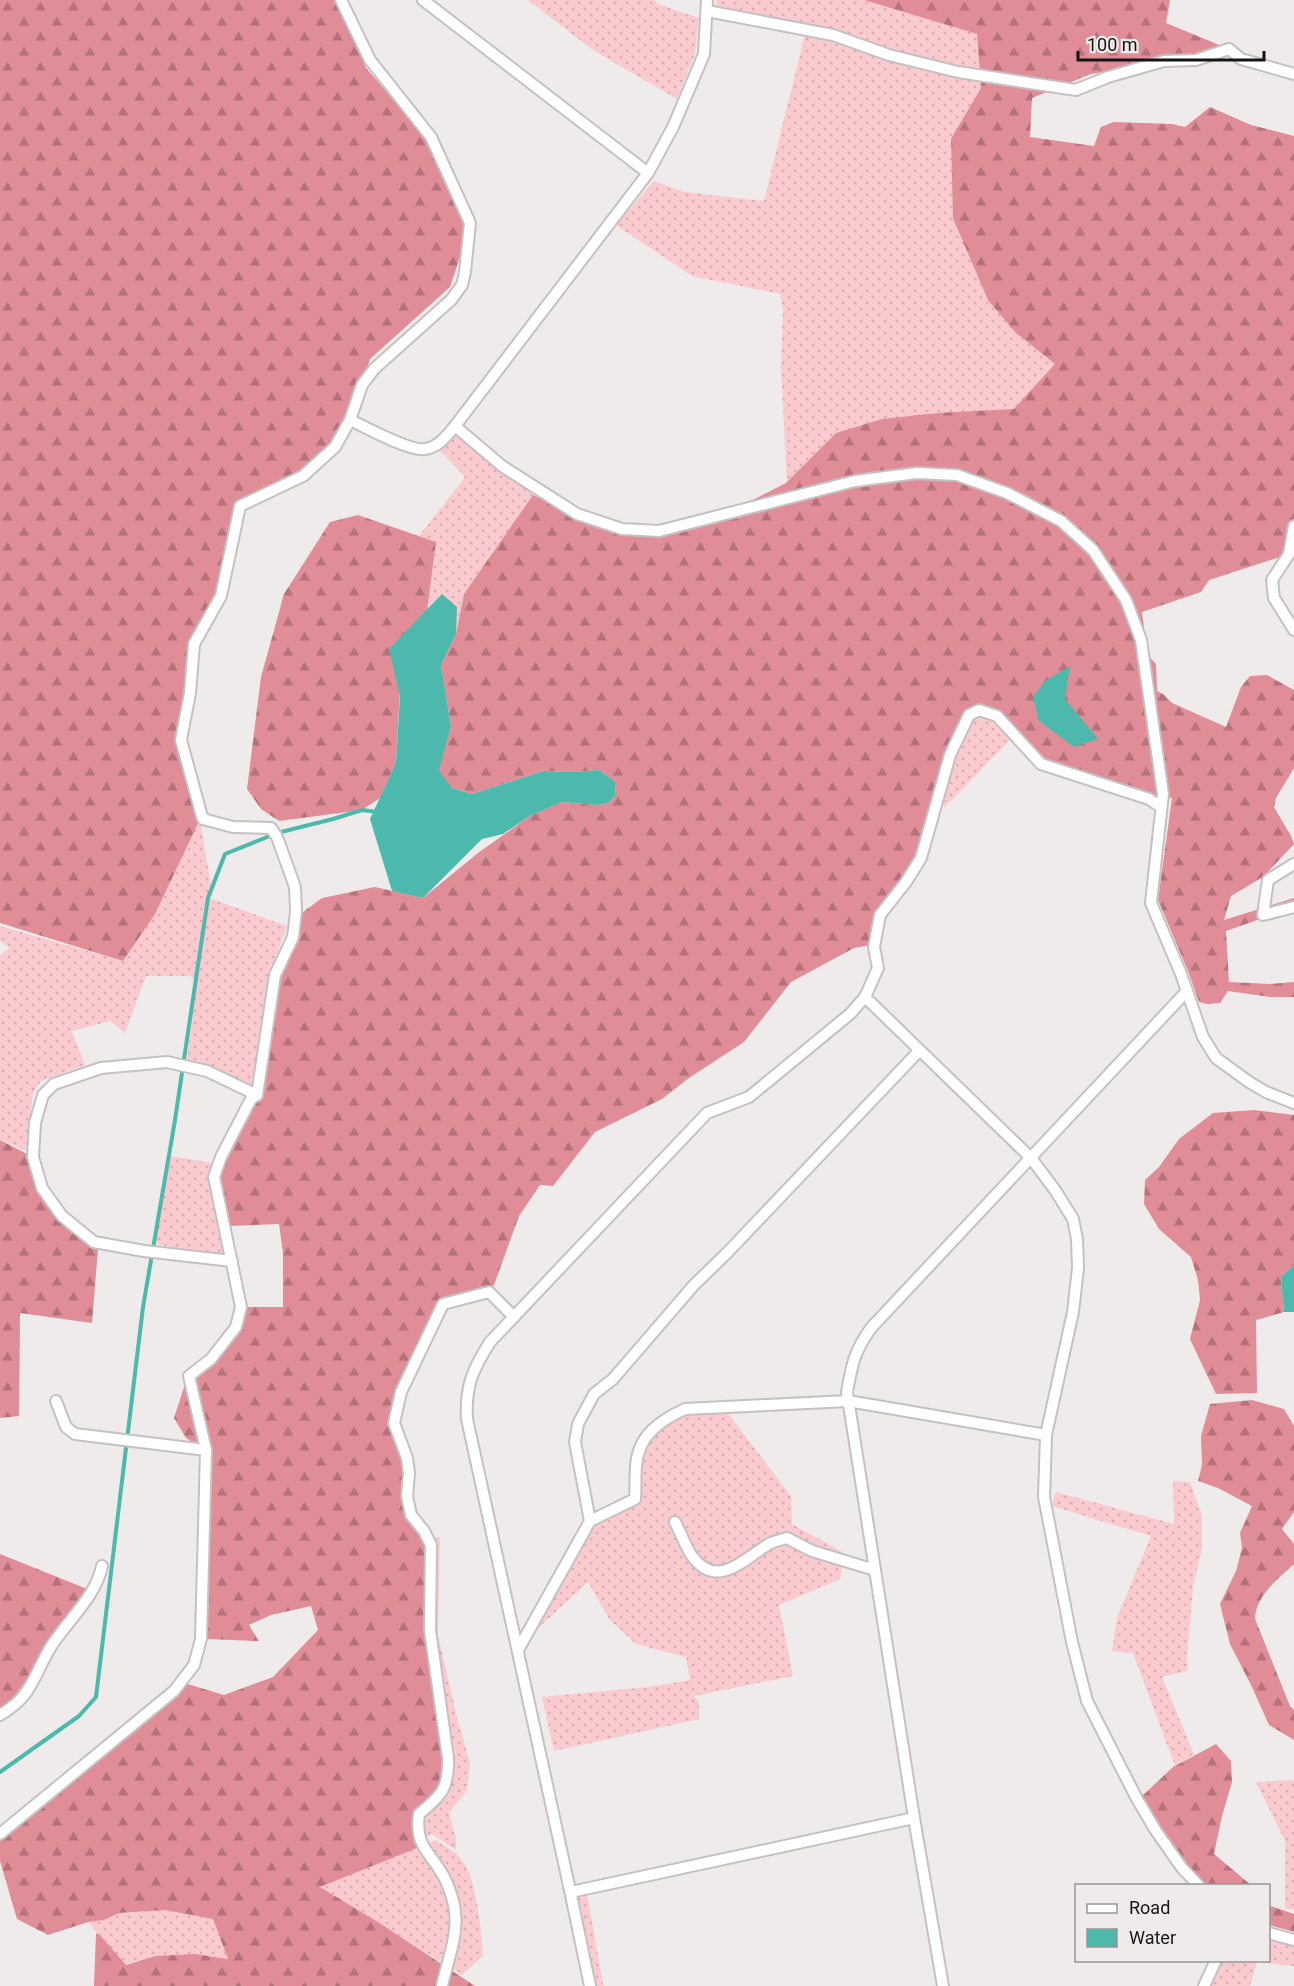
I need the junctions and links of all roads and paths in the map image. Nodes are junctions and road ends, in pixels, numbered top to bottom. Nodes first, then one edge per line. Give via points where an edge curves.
1 (341, 0) edge
2 (423, 0) edge
3 (707, 5) edge
4 (1294, 74) edge
5 (648, 173) junction
6 (350, 420) junction
7 (455, 426) junction
8 (1294, 526) edge
9 (1294, 630) edge
10 (1161, 807) junction
11 (1294, 864) edge
12 (1294, 908) edge
13 (1187, 991) junction
14 (865, 997) junction
15 (919, 1051) junction
16 (257, 1095) junction
17 (1294, 1103) edge
18 (1032, 1158) junction
19 (232, 1262) junction
20 (514, 1317) junction
21 (56, 1401) dead end
22 (848, 1401) junction
23 (1046, 1436) junction
24 (206, 1450) junction
25 (590, 1521) junction
26 (675, 1522) dead end
27 (102, 1566) dead end
28 (875, 1570) junction
29 (518, 1650) junction
30 (0, 1714) edge
31 (914, 1818) junction
32 (0, 1834) edge
33 (1197, 1884) edge
34 (571, 1892) junction
35 (1270, 1933) edge
36 (1294, 1940) edge
37 (1215, 1962) edge
38 (442, 1986) edge
39 (590, 1986) edge
40 (943, 1986) edge
41 (1204, 1986) edge

1 - 6 street via 370,60 431,137 470,223 462,285 451,300 374,369 362,385
2 - 5 street
3 - 4 street via 833,34 958,72 1056,88 1076,90 1164,61 1196,60 1229,49 1241,59
3 - 5 street via 704,54 673,127
5 - 7 street
6 - 7 street via 414,449 440,443
6 - 16 street via 335,447 303,476 240,506 221,596 194,644 181,740 201,813 204,819 233,827 271,828 295,887 293,937 275,975
7 - 10 street via 502,466 577,514 622,529 659,531 855,482 917,473 957,475 1007,493 1061,521 1093,550 1126,600 1141,640
8 - 9 street via 1289,554 1272,580 1274,598
10 - 13 street via 1151,903
10 - 14 street via 1149,799 1041,764 997,716 979,710 969,715 947,764 921,858 880,915 874,947 878,968
11 - 12 street via 1268,879 1263,915
13 - 17 street via 1203,1037 1216,1058 1266,1092
13 - 18 street
14 - 15 street
14 - 20 street via 850,1014 749,1097 706,1113
15 - 18 street
15 - 25 street via 594,1394 578,1424 575,1442
16 - 19 street via 251,1099 214,1177
16 - 19 street via 207,1071 167,1062 101,1068 54,1084 43,1095 35,1123 33,1157 42,1188 62,1216 94,1242
18 - 22 street via 870,1328 852,1361
18 - 23 street via 1073,1219 1077,1239 1073,1312
19 - 24 street via 241,1307 236,1327 211,1359 189,1376
20 - 29 street via 490,1342 475,1366 466,1401
20 - 38 street via 489,1292 443,1304 401,1392 394,1423 407,1458 411,1515 431,1545 430,1630 448,1776 444,1790 419,1814 417,1828 422,1846 446,1880 455,1911 456,1929
21 - 24 street via 66,1427 75,1434
22 - 23 street
22 - 25 street via 685,1408 662,1420 644,1440 636,1464 635,1499
22 - 28 street
23 - 33 street via 1044,1497 1087,1701 1151,1823
24 - 32 street via 201,1639 194,1665 174,1691
25 - 29 street
26 - 28 street via 693,1557 708,1570 723,1572 787,1538 812,1551
27 - 30 street via 92,1591 52,1645 25,1694
28 - 31 street
29 - 34 street
31 - 34 street
31 - 40 street
34 - 39 street
35 - 36 street
37 - 41 street

